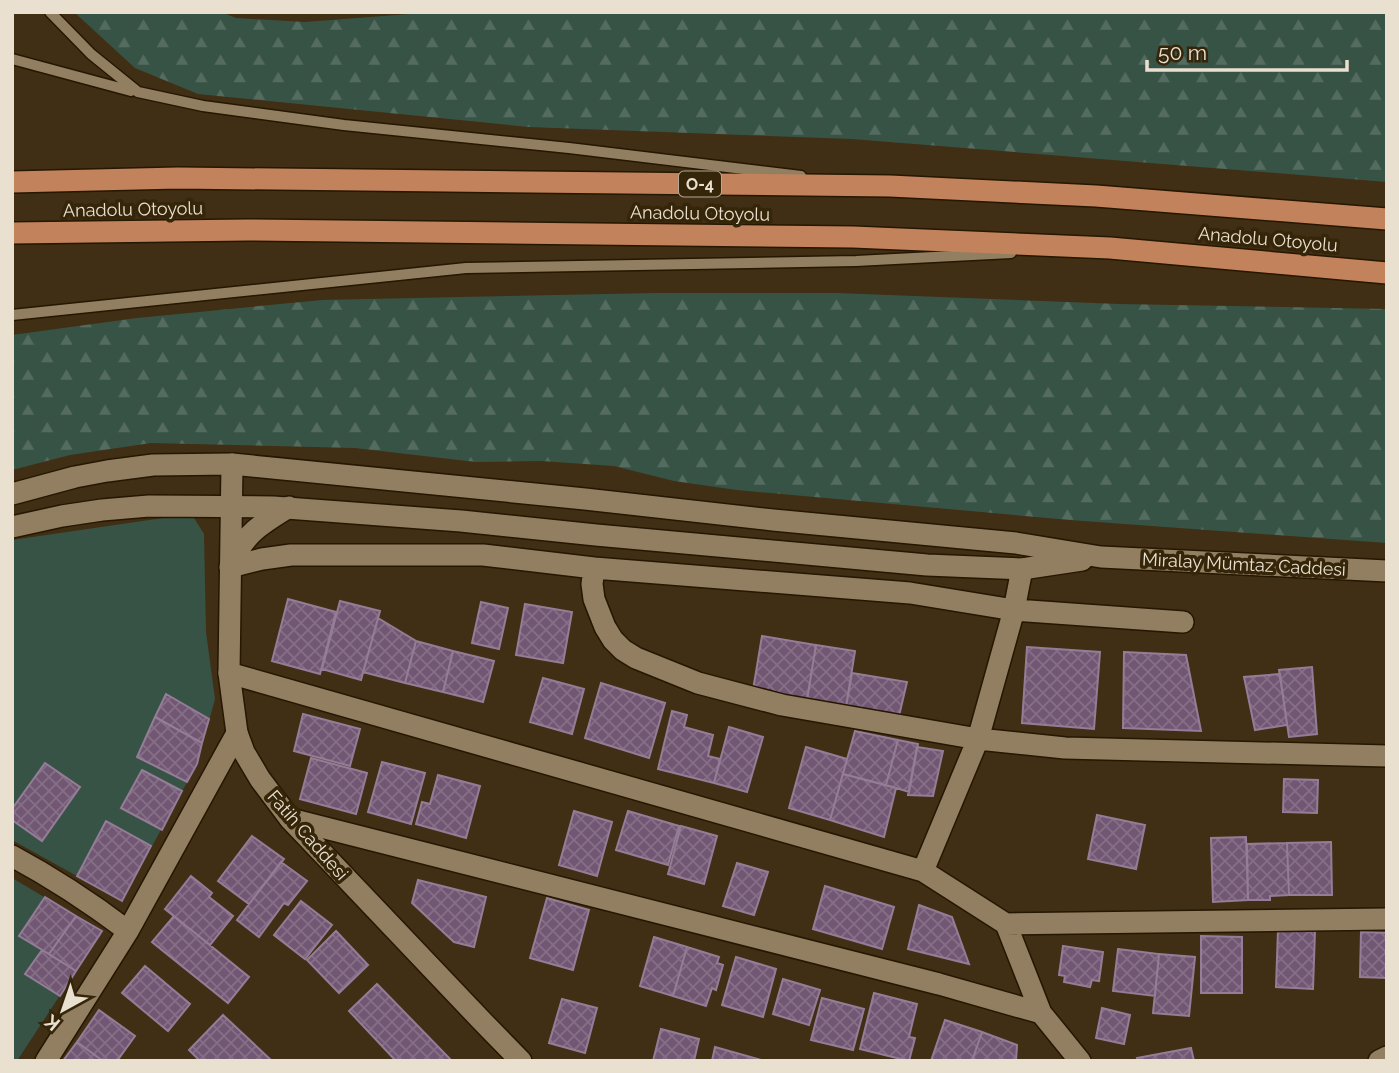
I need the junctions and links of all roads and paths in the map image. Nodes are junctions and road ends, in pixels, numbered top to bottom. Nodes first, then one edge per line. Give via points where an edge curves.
1 (50, 12) edge
2 (12, 59) edge
3 (138, 92) junction
4 (12, 182) edge
5 (890, 186) junction
6 (1387, 219) edge
7 (12, 233) edge
8 (1110, 248) junction
9 (1387, 272) edge
10 (12, 315) edge
11 (232, 464) junction
12 (12, 494) edge
13 (231, 506) junction
14 (289, 508) junction
15 (12, 527) edge
16 (1101, 557) junction
17 (230, 567) junction
18 (594, 568) junction
19 (1022, 569) junction
20 (1387, 570) edge
21 (1014, 610) junction
22 (1183, 622) dead end
23 (229, 673) junction
24 (237, 733) junction
25 (978, 739) junction
26 (1387, 756) edge
27 (290, 818) junction
28 (12, 856) edge
29 (923, 871) junction
30 (1387, 919) edge
31 (1006, 924) junction
32 (128, 931) junction
33 (1041, 1013) junction
34 (1387, 1057) edge
35 (46, 1061) edge
36 (521, 1061) edge
37 (1080, 1061) edge
38 (1379, 1061) edge

1 - 3 lane
2 - 3 lane
3 - 5 lane via 203,106 344,125
4 - 5 highway, Anadolu Otoyolu / O-4 via 178,178
5 - 6 highway, Anadolu Otoyolu / O-4
7 - 8 highway, Anadolu Otoyolu via 248,230 853,237
8 - 9 highway, Anadolu Otoyolu
8 - 10 lane via 856,261 466,268
11 - 12 street via 107,471
11 - 13 street, Fatih Caddesi
11 - 16 street via 1017,543
13 - 14 street
13 - 15 street via 102,510
13 - 17 street, Fatih Caddesi
14 - 17 street via 245,539
14 - 19 street via 927,565
16 - 19 street
16 - 20 street, Miralay Mümtaz Caddesi
17 - 18 street via 291,555 483,555
17 - 23 street, Fatih Caddesi
18 - 21 street via 910,593
18 - 25 street via 594,599 605,627 613,640 636,658 698,683 782,705
19 - 21 street
21 - 22 street
21 - 25 street
23 - 24 street, Fatih Caddesi
23 - 29 street
24 - 27 street, Fatih Caddesi via 260,779
24 - 32 street
25 - 26 street via 1065,748
25 - 29 street
27 - 33 street
27 - 36 street, Fatih Caddesi
28 - 32 street via 89,901
29 - 31 street
30 - 31 street
31 - 33 street
32 - 35 street
33 - 37 street
34 - 38 street

